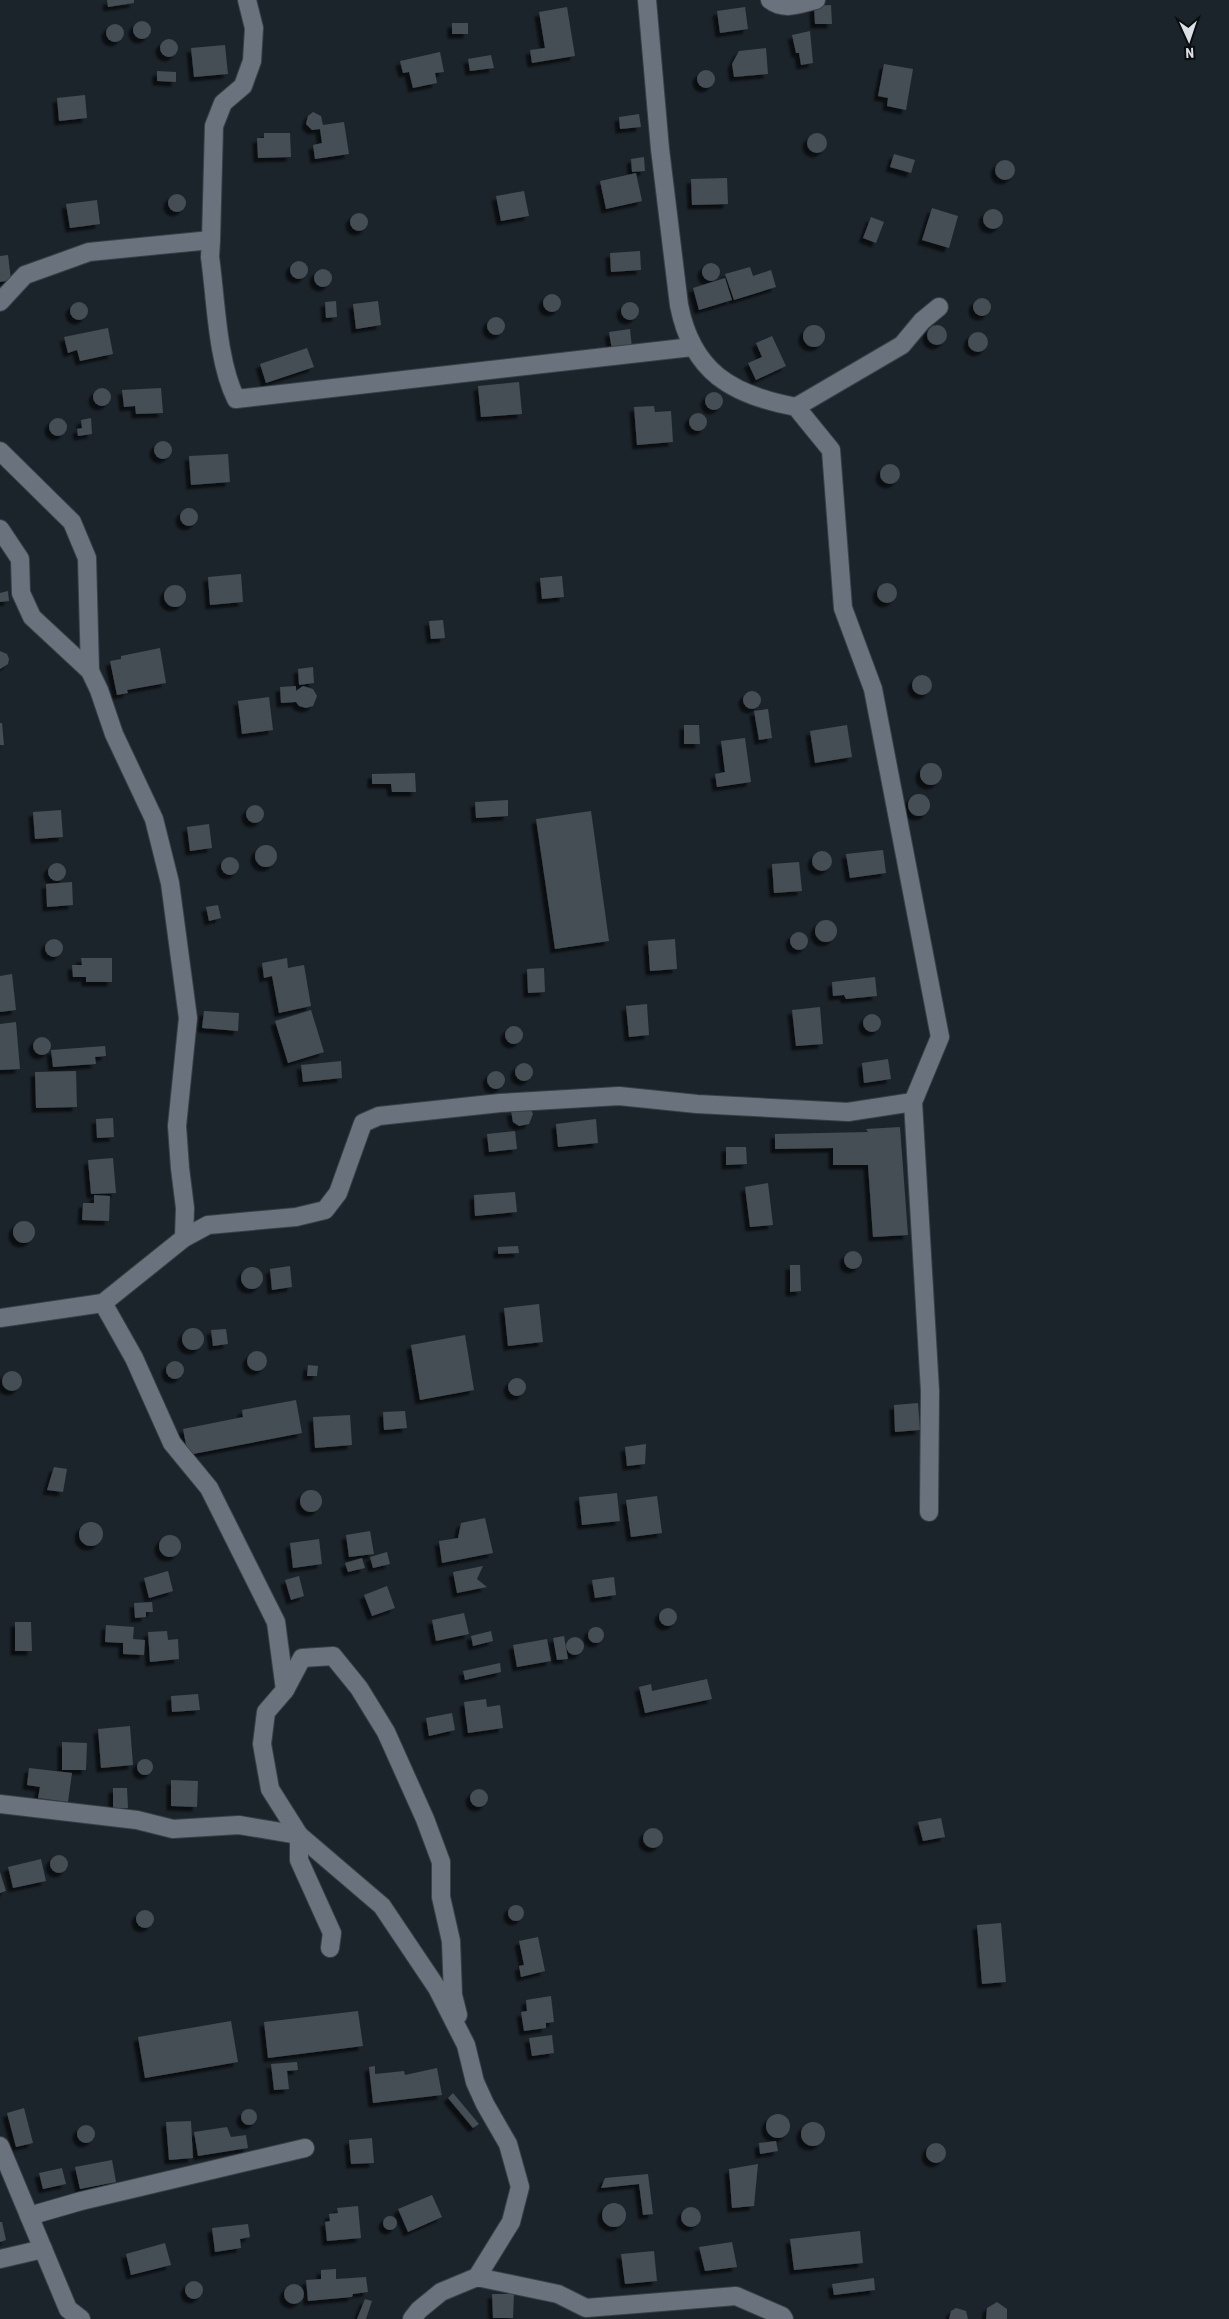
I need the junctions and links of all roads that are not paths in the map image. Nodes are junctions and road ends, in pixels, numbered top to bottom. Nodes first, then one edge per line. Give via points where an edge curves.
1 (247, 0) edge
2 (648, 0) edge
3 (770, 0) edge
4 (816, 0) edge
5 (211, 240) junction
6 (0, 302) edge
7 (938, 307) dead end
8 (692, 347) junction
9 (796, 407) junction
10 (0, 452) edge
11 (0, 529) edge
12 (90, 671) junction
13 (913, 1102) junction
14 (184, 1238) junction
15 (103, 1302) junction
16 (0, 1318) edge
17 (929, 1512) dead end
18 (285, 1690) junction
19 (0, 1804) edge
20 (299, 1835) junction
21 (330, 1948) dead end
22 (466, 2045) junction
23 (0, 2146) edge
24 (305, 2148) dead end
25 (29, 2216) junction
26 (43, 2249) junction
27 (0, 2259) edge
28 (477, 2277) junction
29 (82, 2319) edge
30 (412, 2319) edge
31 (784, 2319) edge

1 - 5 street via 254,28 252,61 243,86 223,103 214,126
2 - 8 street via 660,150 678,295 683,326
3 - 4 street via 778,6
5 - 6 street via 89,252 25,275
5 - 8 street via 210,257 224,365 236,399
7 - 9 street via 902,345
8 - 9 street via 731,387 768,402
9 - 13 street via 831,450 843,608 873,689 940,1036
10 - 12 street via 72,522 87,558
11 - 12 street via 20,559 22,593 32,617
12 - 14 street via 114,734 154,819 170,883 188,1018 177,1126 185,1208
13 - 14 street via 848,1112 697,1104 619,1096 500,1103 379,1116 363,1123 338,1193 324,1210 296,1217 208,1225
13 - 17 street via 930,1391
14 - 15 street
15 - 16 street
15 - 18 street via 134,1358 172,1443 209,1488 276,1622
18 - 20 street via 266,1712 262,1744 270,1789
18 - 22 street via 302,1658 333,1656 359,1688 386,1732 441,1862 441,1897 451,1941 453,1995
19 - 20 street via 137,1820 173,1829 239,1825
20 - 21 street via 299,1860 332,1933
20 - 22 street via 382,1906 437,1988
22 - 28 street via 475,2082 508,2144 520,2187 511,2222
23 - 25 street
24 - 25 street
25 - 26 street
26 - 27 street
26 - 29 street via 68,2309
28 - 30 street via 441,2292
28 - 31 street via 558,2294 586,2308 736,2296

